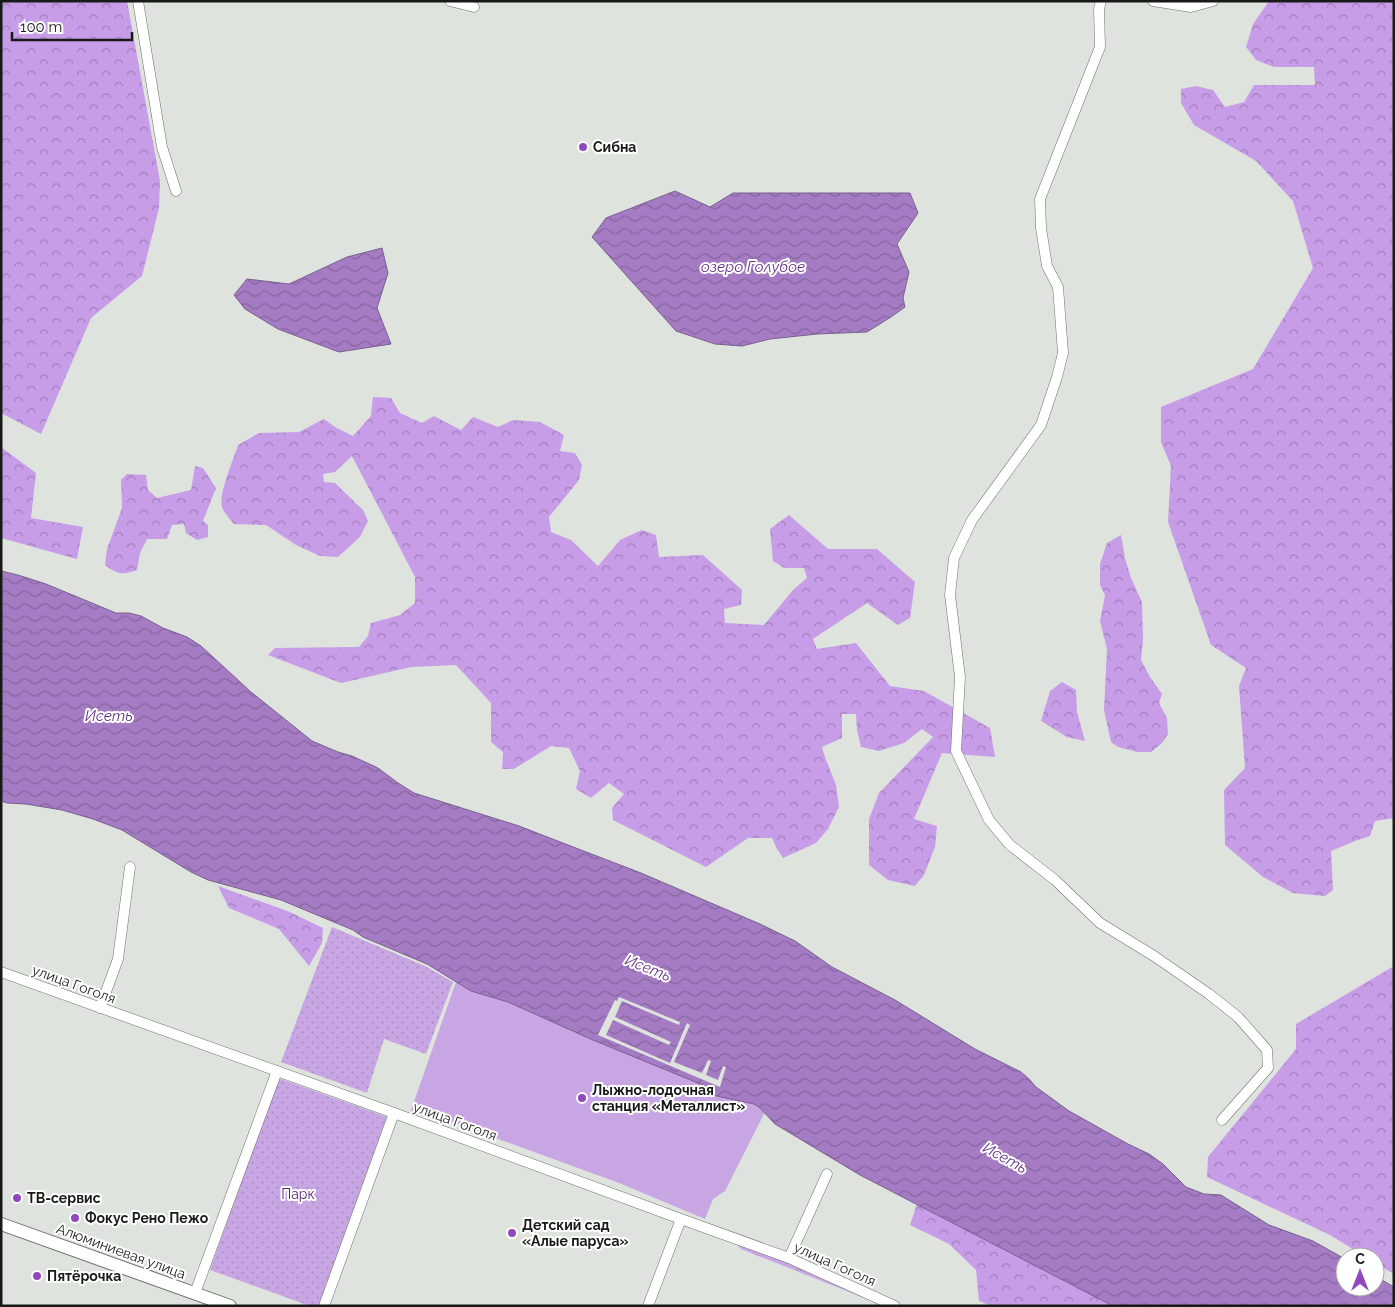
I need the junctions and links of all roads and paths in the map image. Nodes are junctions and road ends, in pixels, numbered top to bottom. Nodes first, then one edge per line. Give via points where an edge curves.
1 (138, 1) edge
2 (450, 1) edge
3 (1101, 1) edge
4 (1153, 1) edge
5 (1213, 1) edge
6 (474, 7) dead end
7 (176, 192) dead end
8 (130, 867) dead end
9 (1, 972) edge
10 (100, 1008) junction
11 (277, 1071) junction
12 (394, 1113) junction
13 (1222, 1120) dead end
14 (827, 1174) dead end
15 (681, 1219) junction
16 (1, 1224) edge
17 (788, 1258) junction
18 (195, 1293) junction
19 (225, 1305) edge
20 (324, 1306) edge
21 (648, 1306) edge
22 (895, 1306) edge

1 - 7 street via 162,147
2 - 6 street
3 - 13 street via 1100,46 1040,199 1047,266 1058,287 1062,353 1057,377 1041,425 972,520 954,558 950,595 960,678 956,751 989,820 1010,845 1055,880 1100,922 1154,956 1238,1017 1267,1050 1268,1068
4 - 5 street via 1191,7
8 - 10 street via 118,959
9 - 10 street, улица Гоголя
10 - 11 street, улица Гоголя
11 - 12 street, улица Гоголя
11 - 18 street
12 - 15 street, улица Гоголя
12 - 20 street
14 - 17 street
15 - 17 street, улица Гоголя
15 - 21 street
16 - 18 main road, Алюминиевая улица
17 - 22 street, улица Гоголя
18 - 19 main road, Алюминиевая улица

